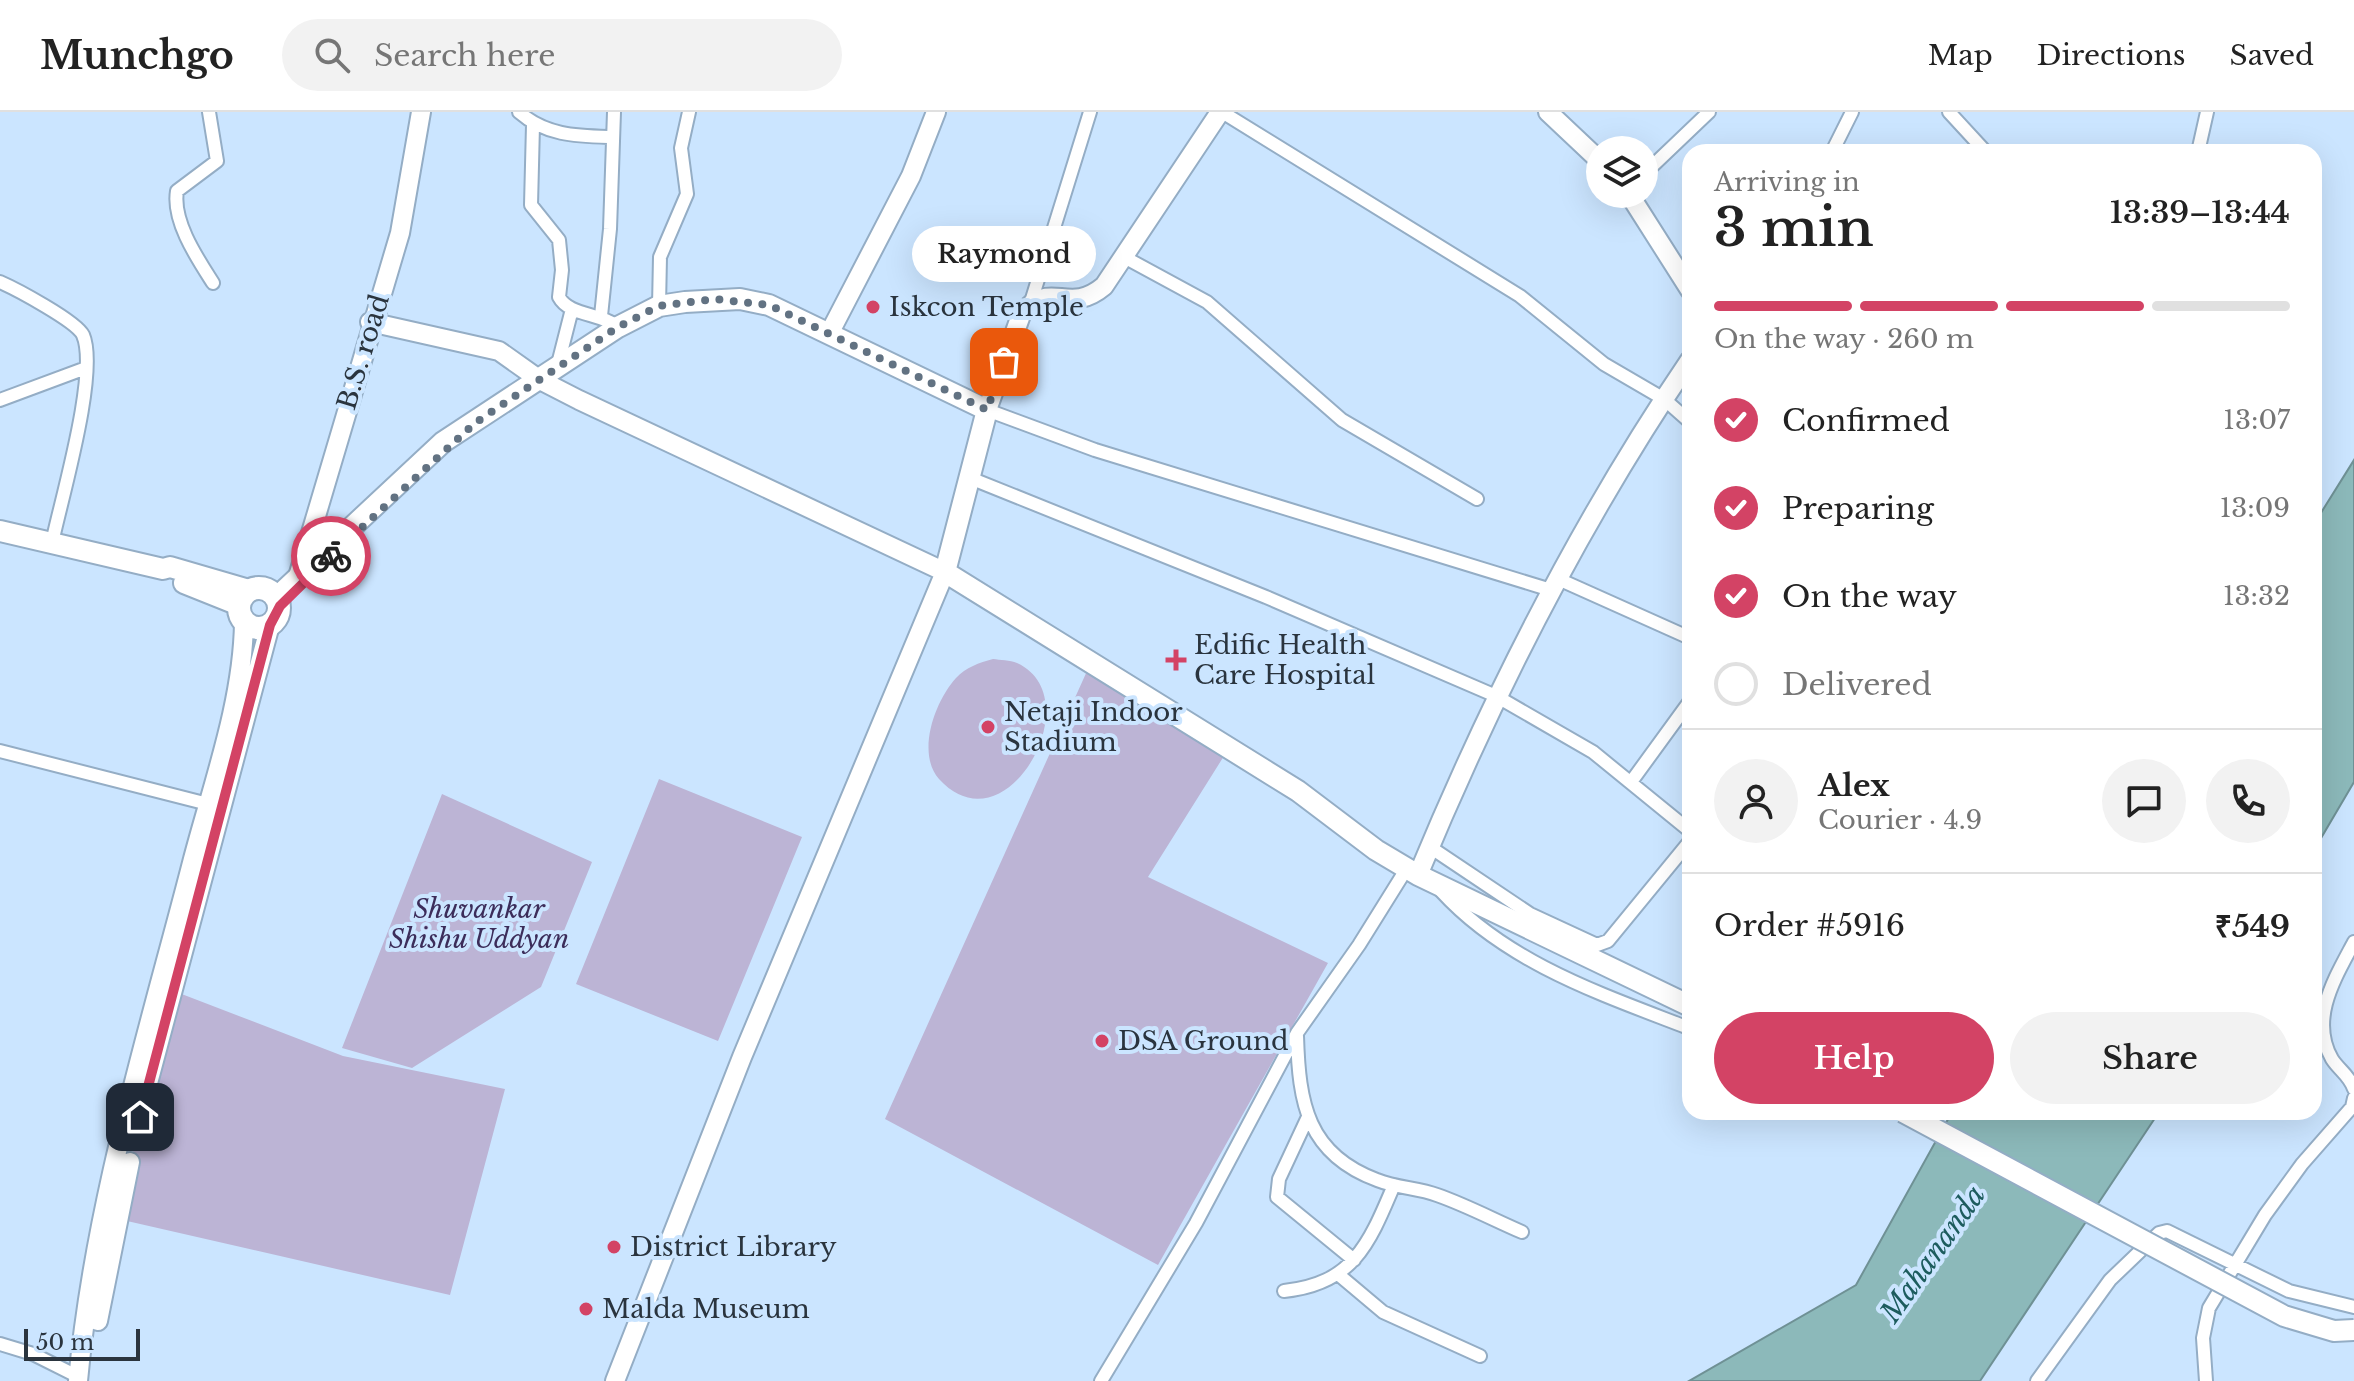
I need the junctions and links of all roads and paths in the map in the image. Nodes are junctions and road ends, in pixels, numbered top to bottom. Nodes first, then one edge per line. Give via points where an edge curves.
1 (209, 112) edge
2 (421, 112) edge
3 (519, 112) edge
4 (614, 112) edge
5 (689, 112) edge
6 (936, 112) edge
7 (1090, 112) edge
8 (1548, 112) edge
9 (1709, 112) edge
10 (1852, 112) edge
11 (1949, 112) edge
12 (2207, 112) edge
13 (1215, 113) edge
14 (533, 125) junction
15 (612, 137) junction
16 (1836, 144) edge
17 (1978, 144) edge
18 (2200, 144) edge
19 (1586, 148) edge
20 (1658, 161) edge
21 (1638, 208) edge
22 (1124, 257) junction
23 (1682, 277) edge
24 (0, 282) edge
25 (213, 283) dead end
26 (1031, 302) junction
27 (659, 306) junction
28 (572, 309) junction
29 (609, 321) junction
30 (370, 322) junction
31 (830, 332) junction
32 (86, 368) junction
33 (1682, 372) edge
34 (548, 375) junction
35 (1664, 399) junction
36 (0, 400) edge
37 (987, 410) junction
38 (1682, 415) edge
39 (970, 478) junction
40 (1477, 499) dead end
41 (0, 531) edge
42 (52, 543) junction
43 (945, 572) junction
44 (1553, 584) junction
45 (284, 599) junction
46 (244, 605) junction
47 (1682, 635) edge
48 (1496, 696) junction
49 (1682, 712) edge
50 (0, 751) edge
51 (1631, 782) junction
52 (208, 804) junction
53 (1682, 824) edge
54 (1430, 847) junction
55 (1682, 851) edge
56 (1419, 874) junction
57 (2354, 942) edge
58 (1682, 1002) edge
59 (1682, 1025) edge
60 (1297, 1033) junction
61 (2354, 1089) edge
62 (2354, 1098) edge
63 (1307, 1119) junction
64 (1918, 1120) edge
65 (1394, 1185) junction
66 (1522, 1232) dead end
67 (1354, 1260) junction
68 (2234, 1263) junction
69 (1339, 1275) junction
70 (1284, 1291) dead end
71 (2354, 1307) edge
72 (2354, 1330) edge
73 (0, 1344) edge
74 (1480, 1356) dead end
75 (81, 1380) edge
76 (615, 1381) edge
77 (1101, 1381) edge
78 (2037, 1381) edge
79 (2206, 1381) edge

1 - 25 street via 217,161 177,191 175,202
2 - 30 street, B.S. road via 400,233
3 - 14 street
4 - 15 street
5 - 27 street via 681,148 687,194 660,257
6 - 31 street via 911,176
7 - 26 street
8 - 19 street
9 - 20 street
10 - 16 street
11 - 17 street
12 - 18 street
13 - 22 street
13 - 35 street via 1520,296 1604,364
14 - 15 street via 556,133
14 - 28 street via 531,205 559,240 559,297
15 - 29 street
21 - 23 street
22 - 26 street via 1089,299 1050,296
22 - 40 street via 1207,302 1342,420
24 - 32 street via 70,321 82,334
26 - 37 street via 1021,315
27 - 29 main road
27 - 31 main road via 740,299 769,305
28 - 29 street
28 - 34 street
29 - 34 main road
30 - 34 street via 499,351
30 - 45 street, B.S. road
31 - 37 main road
32 - 36 street
32 - 42 street
33 - 35 street
34 - 43 street
34 - 45 main road via 475,423
35 - 38 street
35 - 44 street
37 - 39 main road
37 - 44 street via 1095,450
39 - 43 main road
39 - 48 street
41 - 42 main road
42 - 46 main road via 163,569 165,575
43 - 56 main road via 1298,791 1376,850
43 - 76 street via 740,1061
44 - 47 street
44 - 48 street
45 - 46 highway via 264,588
45 - 46 highway via 252,627
45 - 75 street, B.S. road via 147,1088
46 - 52 street via 244,650
48 - 51 street via 1580,744
48 - 54 street
49 - 51 street
50 - 52 street
51 - 53 street
52 - 75 street via 114,1173 89,1293
54 - 55 street via 1530,914 1597,945 1608,941
54 - 56 street
56 - 58 main road
56 - 59 street via 1479,926 1552,973
56 - 60 street via 1359,945
57 - 61 street via 2322,1015 2333,1060
60 - 63 street via 1298,1084
60 - 77 street via 1196,1223
62 - 68 street
63 - 65 street via 1324,1145 1346,1164
63 - 67 street via 1279,1179 1277,1197
64 - 72 main road, bridge via 2284,1316 2334,1331
65 - 66 street via 1437,1195
65 - 67 street
67 - 69 street
68 - 71 street via 2289,1291
68 - 78 street via 2177,1233 2159,1233 2110,1280
68 - 79 street via 2209,1308 2203,1338
69 - 70 street via 1307,1289
69 - 74 street via 1383,1312
73 - 75 street via 33,1354

